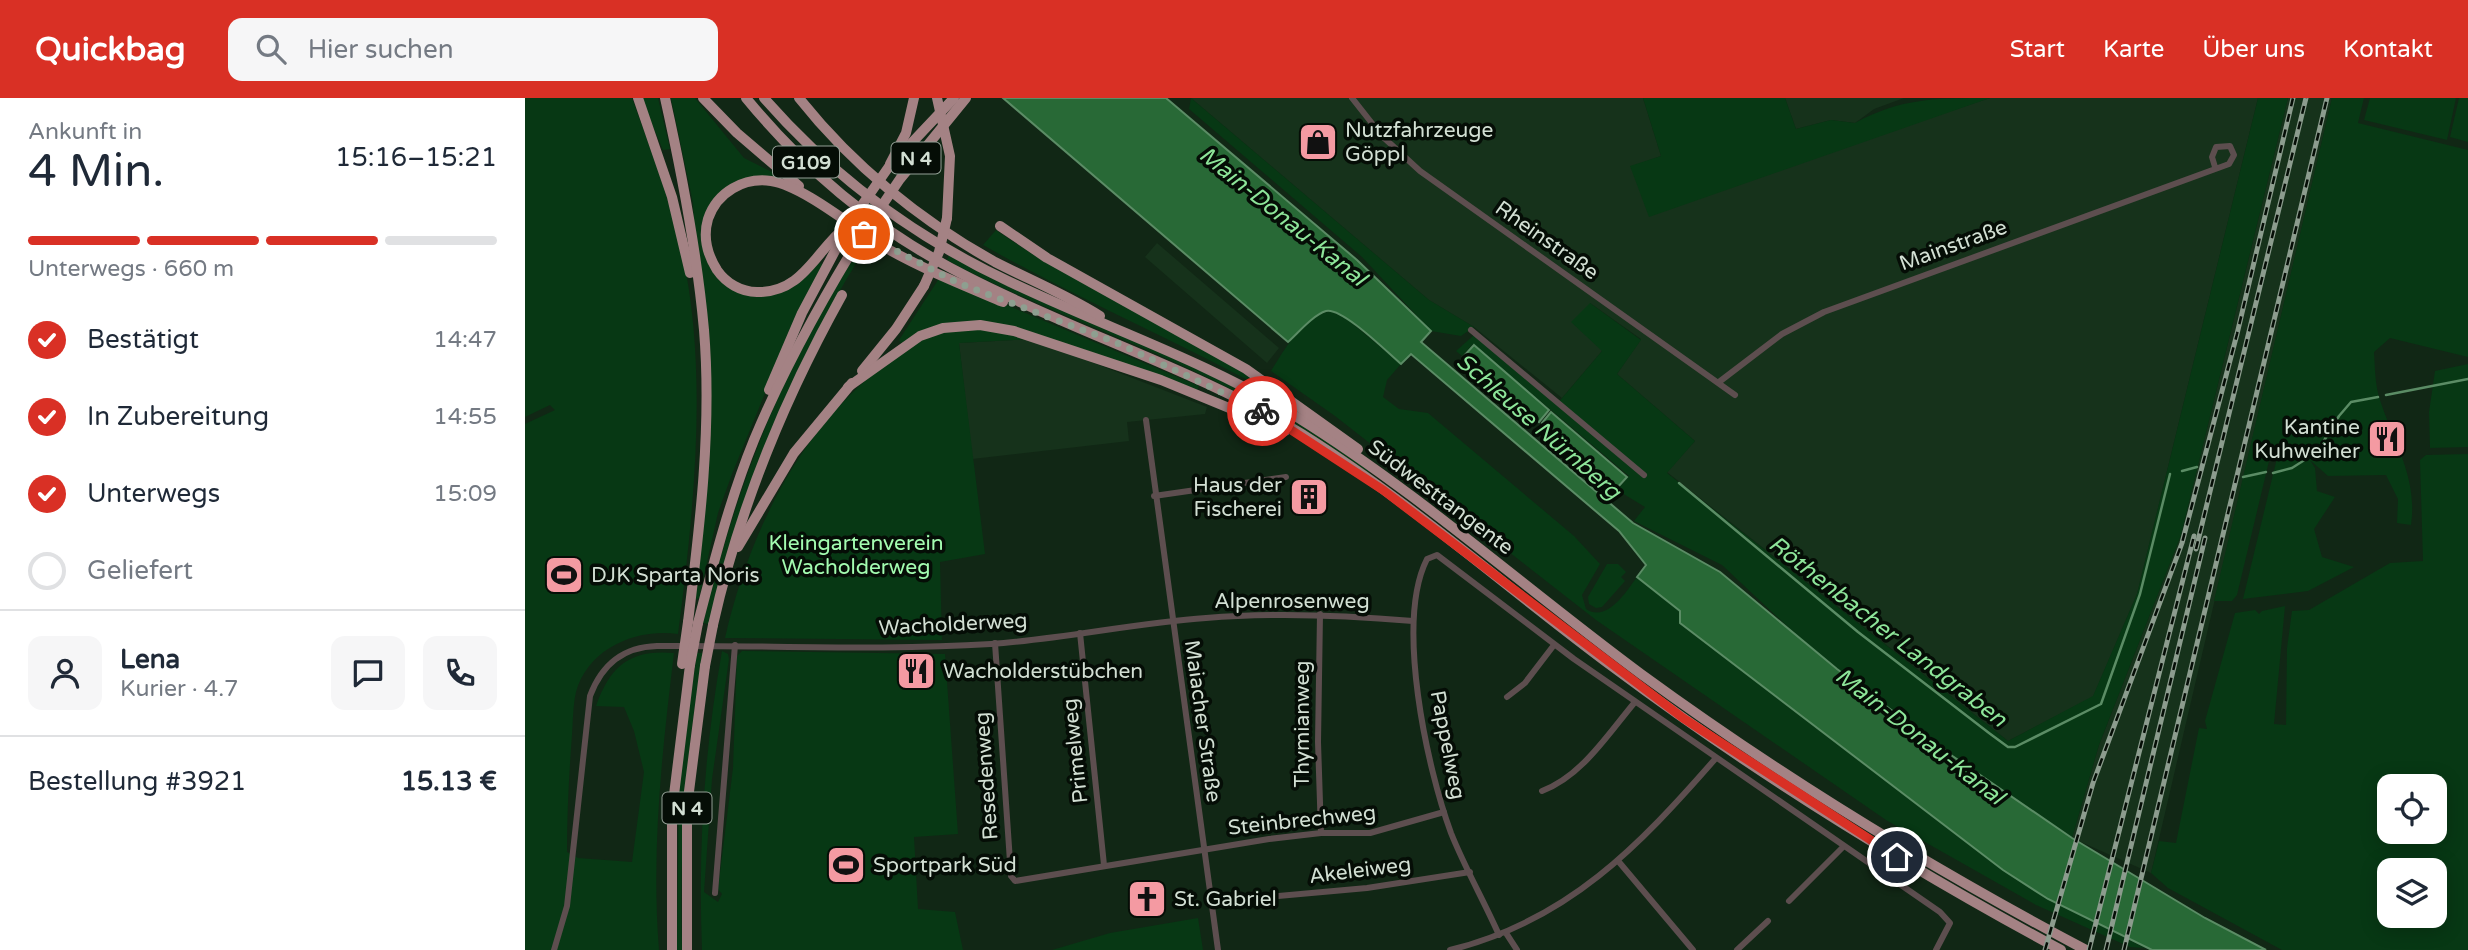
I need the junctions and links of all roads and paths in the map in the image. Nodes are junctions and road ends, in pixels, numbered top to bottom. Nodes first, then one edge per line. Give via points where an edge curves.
1 (638, 98) edge
2 (665, 98) edge
3 (703, 98) edge
4 (745, 98) edge
5 (765, 98) edge
6 (799, 98) edge
7 (806, 98) edge
8 (914, 98) edge
9 (937, 98) edge
10 (954, 98) edge
11 (966, 98) edge
12 (1352, 98) edge
13 (820, 121) junction
14 (2215, 167) dead end
15 (888, 168) junction
16 (818, 204) junction
17 (1000, 226) dead end
18 (844, 230) junction
19 (842, 295) dead end
20 (1055, 318) junction
21 (1472, 330) dead end
22 (1132, 335) junction
23 (703, 349) junction
24 (1719, 382) junction
25 (848, 387) junction
26 (1735, 395) dead end
27 (1146, 420) dead end
28 (754, 441) junction
29 (1321, 446) junction
30 (1644, 475) dead end
31 (1286, 477) dead end
32 (1392, 482) junction
33 (1154, 496) junction
34 (729, 562) junction
35 (1320, 614) junction
36 (1171, 621) junction
37 (1413, 621) junction
38 (693, 622) junction
39 (1080, 633) junction
40 (995, 643) junction
41 (735, 645) junction
42 (1555, 645) junction
43 (1507, 696) dead end
44 (1635, 702) junction
45 (1716, 758) junction
46 (1542, 792) dead end
47 (1444, 812) junction
48 (1321, 833) junction
49 (1843, 847) junction
50 (1204, 849) junction
51 (1619, 862) junction
52 (1104, 865) junction
53 (1470, 872) junction
54 (715, 893) dead end
55 (1789, 901) dead end
56 (1212, 902) junction
57 (1768, 921) dead end
58 (1502, 934) junction
59 (554, 950) edge
60 (672, 950) edge
61 (687, 950) edge
62 (1218, 950) edge
63 (1450, 950) edge
64 (1517, 950) edge
65 (1693, 950) edge
66 (1737, 950) edge
67 (1936, 950) edge
68 (2061, 950) edge
69 (2086, 950) edge

1 - 23 highway via 680,226
2 - 23 highway via 693,247
3 - 16 highway
4 - 20 highway, Südwesttangente / G109 via 804,161 874,219 947,267
5 - 22 highway, Südwesttangente / G109 via 839,173 929,239 1007,281
6 - 13 highway
7 - 13 highway
8 - 15 highway, bridge via 906,133
9 - 25 highway, bridge via 950,156 947,218 939,252 924,286 892,335
10 - 15 highway, bridge
11 - 28 highway, N 4, bridge via 858,241 814,315
12 - 24 street, Rheinstraße via 1382,136 1420,171
13 - 22 highway via 872,175 951,236
14 - 24 street, Mainstraße via 1824,312 1782,334
15 - 18 highway, bridge
16 - 18 highway via 771,181 734,187 718,201 707,224 706,246 716,269 741,289 779,289 809,270
16 - 20 highway via 920,265 1010,305
17 - 32 highway via 1047,258 1256,375 1383,467
18 - 28 highway via 764,400
19 - 34 highway via 777,426
20 - 29 highway, Südwesttangente / G109 via 1215,386
21 - 30 street
22 - 32 highway, Südwesttangente / G109 via 1277,405
23 - 38 highway via 705,473
24 - 26 street, Rheinstraße
25 - 29 highway via 898,349 931,331 968,324 994,326 1161,380
25 - 34 highway via 794,453
27 - 33 street, Maiacher Straße
28 - 38 highway, N 4
29 - 68 highway, Südwesttangente / G109 via 1732,752 1907,863
31 - 33 street
32 - 69 highway, Südwesttangente / G109 via 1587,634 1739,743 1906,849
33 - 36 street, Maiacher Straße
34 - 61 highway, N 4, bridge via 705,666 687,807
35 - 36 street, Alpenrosenweg
35 - 37 street, Alpenrosenweg
35 - 48 street, Thymianweg
36 - 39 street, Wacholderweg
36 - 50 street, Maiacher Straße
37 - 42 street, Pappelweg via 1416,585 1427,559 1433,556 1443,558
37 - 47 street, Pappelweg via 1422,711
38 - 60 highway, N 4, bridge via 672,811
39 - 40 street, Wacholderweg
39 - 52 street, Primelweg
40 - 41 street, Wacholderweg
40 - 52 street, Resedenweg via 1011,876 1021,882
41 - 54 street
41 - 59 street, Wacholderweg via 637,648 621,654 599,677 586,716 567,906
42 - 43 street via 1525,683
42 - 44 street
44 - 45 street
44 - 46 street via 1561,784
45 - 49 street
45 - 51 street
47 - 48 street, Steinbrechweg via 1370,833
47 - 53 street, Pappelweg
48 - 50 street, Steinbrechweg
49 - 55 street
49 - 67 street via 1948,919 1949,928
50 - 52 street, Resedenweg
50 - 56 street, Maiacher Straße
51 - 58 street via 1549,913
51 - 65 street
53 - 56 street, Akeleiweg via 1367,888
53 - 58 street, Pappelweg
56 - 62 street, Maiacher Straße
57 - 66 street
58 - 63 street
58 - 64 street, Pappelweg

